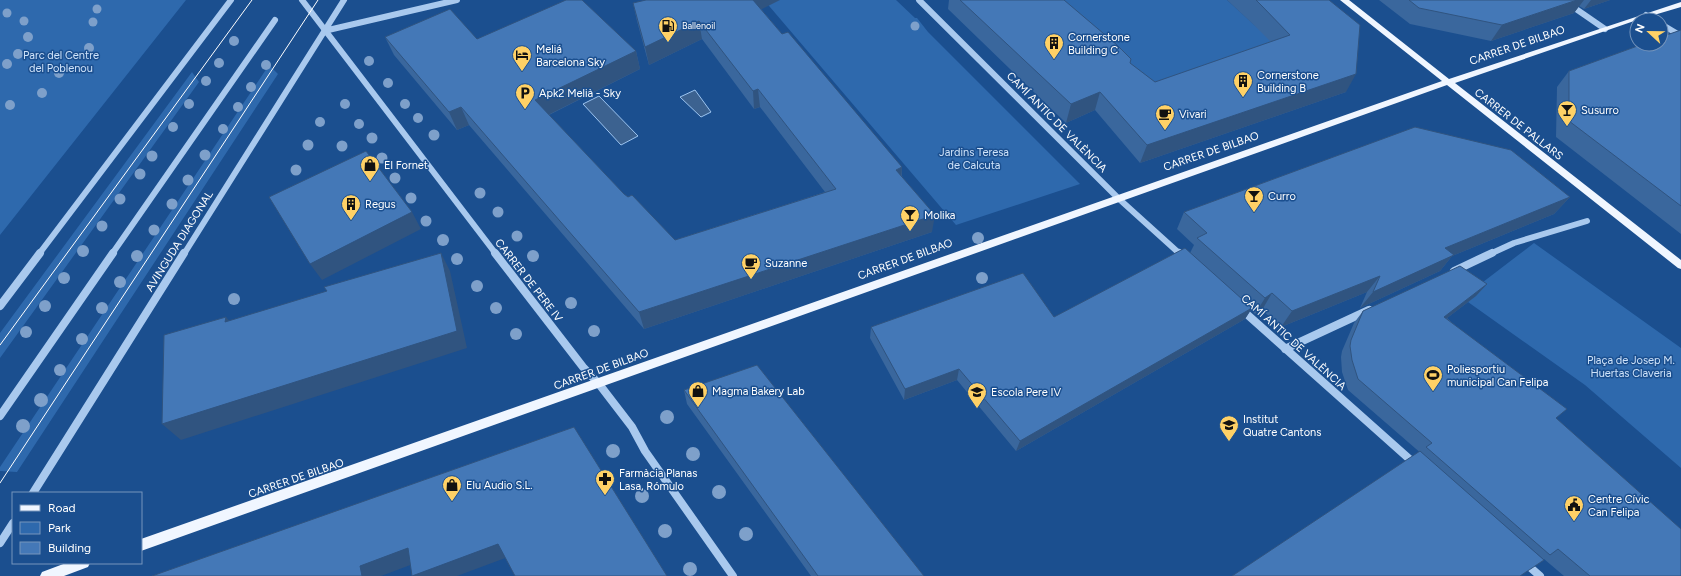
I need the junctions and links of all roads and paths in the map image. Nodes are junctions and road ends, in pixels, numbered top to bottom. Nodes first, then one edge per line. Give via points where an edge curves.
1 (231, 0) edge
2 (302, 0) edge
3 (344, 0) edge
4 (457, 0) edge
5 (919, 0) edge
6 (1344, 0) edge
7 (1564, 0) edge
8 (1681, 4) edge
9 (1656, 12) edge
10 (275, 20) dead end
11 (1629, 21) edge
12 (1605, 29) junction
13 (1669, 29) edge
14 (324, 31) junction
15 (1681, 36) edge
16 (1446, 82) junction
17 (1118, 198) junction
18 (1587, 221) dead end
19 (1681, 265) edge
20 (1192, 266) edge
21 (1443, 276) edge
22 (1233, 302) edge
23 (1380, 305) edge
24 (0, 306) edge
25 (1285, 349) junction
26 (599, 384) junction
27 (0, 416) edge
28 (1422, 471) edge
29 (34, 492) edge
30 (12, 525) edge
31 (0, 543) edge
32 (142, 545) edge
33 (1518, 556) edge
34 (81, 564) edge
35 (46, 576) edge
36 (733, 576) edge
37 (1540, 576) edge

1 - 24 street
2 - 14 street, CARRER DE PERE IV
3 - 14 street, AVINGUDA DIAGONAL
4 - 14 street
5 - 17 street, CAMÍ ANTIC DE VALÈNCIA
6 - 16 main road, CARRER DE PALLARS
7 - 12 street
8 - 9 main road, CARRER DE BILBAO
10 - 27 street
11 - 12 main road, CARRER DE BILBAO
12 - 16 main road, CARRER DE BILBAO
13 - 15 street
14 - 26 street, CARRER DE PERE IV via 559,336
14 - 29 street, AVINGUDA DIAGONAL
16 - 17 main road, CARRER DE BILBAO
16 - 19 main road, CARRER DE PALLARS
17 - 20 street, CAMÍ ANTIC DE VALÈNCIA
17 - 26 main road, CARRER DE BILBAO
18 - 21 street via 1514,243
22 - 25 street, CAMÍ ANTIC DE VALÈNCIA
23 - 25 street
25 - 28 street, CAMÍ ANTIC DE VALÈNCIA
26 - 32 main road, CARRER DE BILBAO
26 - 36 street, CARRER DE PERE IV via 632,427 645,451
30 - 31 street
33 - 37 street
34 - 35 main road

